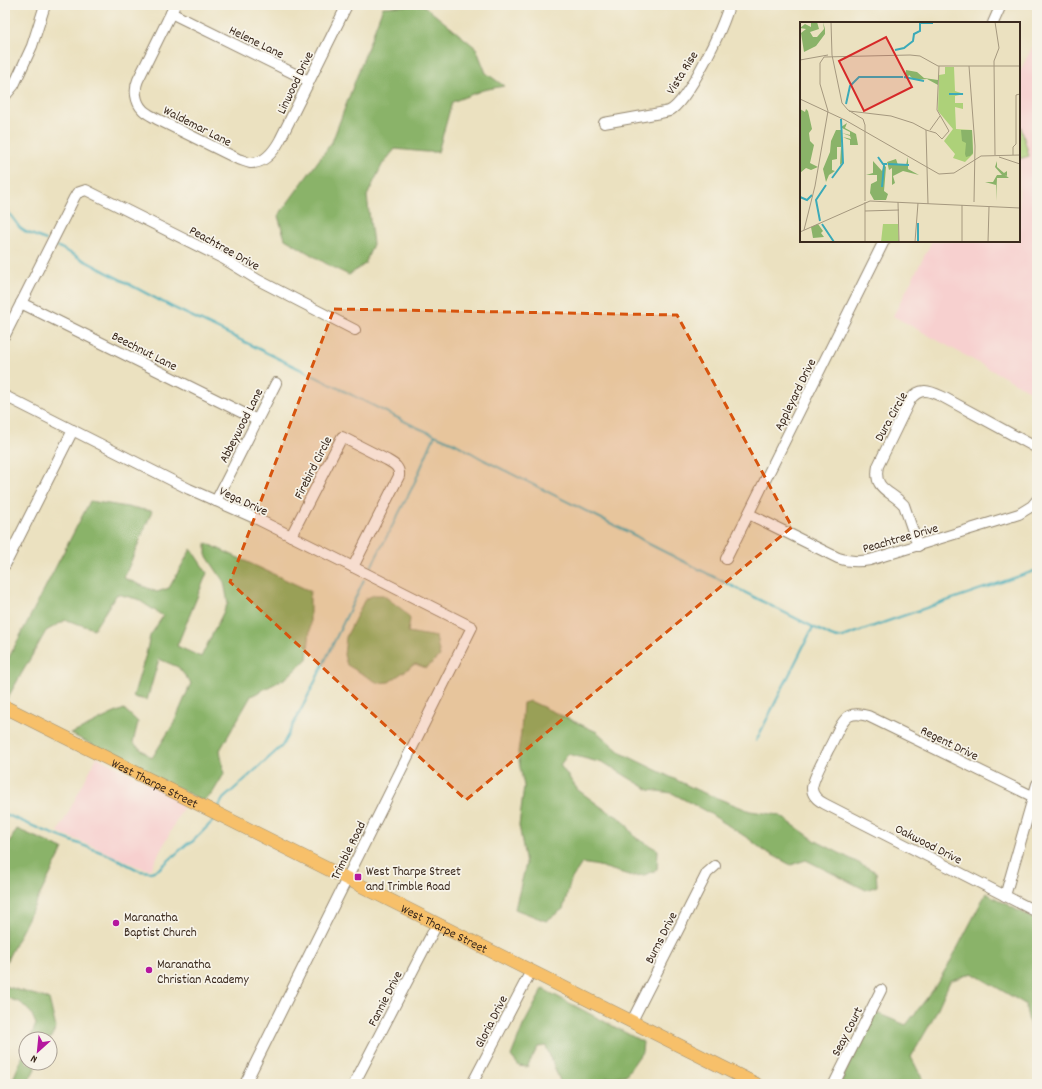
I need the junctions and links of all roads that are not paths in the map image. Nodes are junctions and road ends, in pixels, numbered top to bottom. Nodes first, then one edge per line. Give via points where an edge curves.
1 (347, 5) edge
2 (729, 5) edge
3 (1001, 5) edge
4 (43, 6) edge
5 (173, 9) edge
6 (993, 22) edge
7 (309, 81) junction
8 (5, 96) edge
9 (604, 123) dead end
10 (256, 163) joint
11 (884, 242) edge
12 (21, 302) junction
13 (354, 330) dead end
14 (5, 336) edge
15 (276, 383) dead end
16 (5, 396) edge
17 (257, 420) junction
18 (73, 430) junction
19 (1037, 448) edge
20 (1037, 500) edge
21 (216, 501) junction
22 (749, 514) junction
23 (291, 536) junction
24 (918, 546) junction
25 (726, 559) dead end
26 (5, 565) edge
27 (353, 567) junction
28 (472, 628) joint
29 (5, 707) edge
30 (854, 714) joint
31 (1037, 784) edge
32 (1034, 797) junction
33 (715, 866) dead end
34 (347, 878) junction
35 (1005, 896) junction
36 (1037, 912) edge
37 (437, 924) junction
38 (531, 971) junction
39 (881, 990) dead end
40 (632, 1022) junction
41 (245, 1084) edge
42 (354, 1084) edge
43 (472, 1084) edge
44 (756, 1084) edge
45 (834, 1084) edge

1 - 7 street, Linwood Drive
2 - 9 street, Vista Rise via 722,27 701,68 679,102 669,111
3 - 6 street
4 - 8 street via 27,57 14,85
5 - 7 street, Helene Lane
5 - 10 street, Waldemar Lane via 136,85 136,98 142,110 238,159
7 - 10 street, Linwood Drive via 275,150
11 - 22 street, Appleyard Drive
12 - 13 street, Peachtree Drive via 74,198 77,193 86,190 224,259 258,280
12 - 14 street
12 - 17 street, Beechnut Lane
15 - 17 street, Abbeywood Lane
16 - 18 street, Vega Drive
17 - 21 street, Abbeywood Lane
18 - 21 street, Vega Drive via 189,490
18 - 26 street
19 - 24 street, Dura Circle via 943,397 922,391 914,395 878,466 877,477 881,486 904,505
20 - 24 street, Peachtree Drive via 1019,514
21 - 23 street, Vega Drive
22 - 24 street, Peachtree Drive via 849,562 870,560
22 - 25 street, Appleyard Drive
23 - 27 street, Vega Drive
23 - 27 street, Firebird Circle via 342,437 394,464 400,471
27 - 28 street, Vega Drive
28 - 34 street, Trimble Road
29 - 34 main road, West Tharpe Street
30 - 32 street, Regent Drive via 868,716
30 - 35 street, Oakwood Drive via 841,724 813,782 815,797
31 - 32 street
32 - 35 street
33 - 40 street, Burns Drive via 707,873
34 - 37 main road, West Tharpe Street
34 - 41 street, Trimble Road
35 - 36 street, Oakwood Drive
37 - 38 main road, West Tharpe Street
37 - 42 street, Fannie Drive
38 - 40 main road, West Tharpe Street
38 - 43 street, Gloria Drive
39 - 45 street, Seay Court
40 - 44 main road, West Tharpe Street

